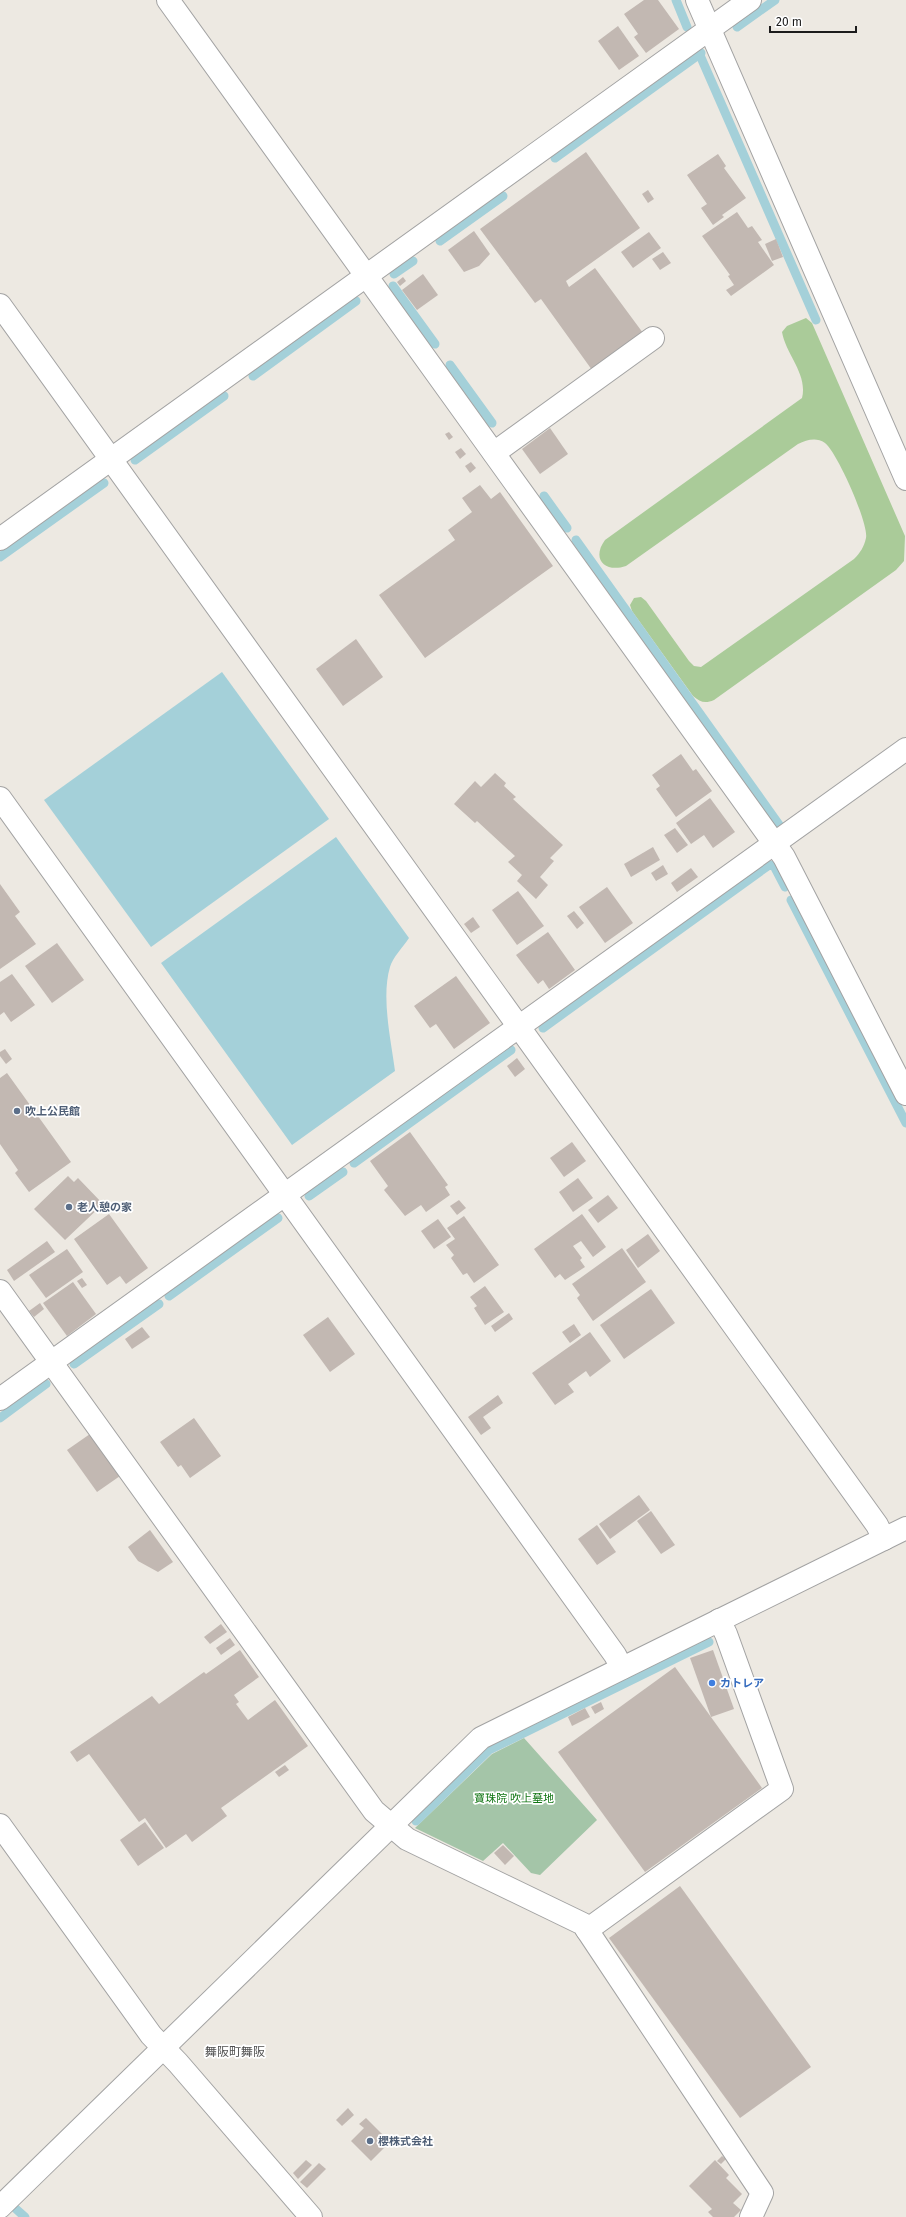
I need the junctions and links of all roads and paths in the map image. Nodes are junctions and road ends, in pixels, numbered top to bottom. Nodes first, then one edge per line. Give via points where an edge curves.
1 (168, 0) edge
2 (697, 0) edge
3 (750, 0) edge
4 (709, 29) junction
5 (366, 276) junction
6 (0, 305) edge
7 (654, 338) dead end
8 (494, 453) junction
9 (111, 459) junction
10 (906, 479) edge
11 (0, 539) edge
12 (906, 749) edge
13 (0, 798) edge
14 (774, 843) junction
15 (518, 1027) junction
16 (906, 1094) edge
17 (285, 1195) junction
18 (0, 1290) edge
19 (52, 1362) junction
20 (0, 1399) edge
21 (906, 1528) edge
22 (884, 1539) junction
23 (719, 1620) junction
24 (622, 1668) junction
25 (0, 1825) edge
26 (390, 1825) junction
27 (587, 1930) junction
28 (163, 2048) junction
29 (0, 2207) edge
30 (311, 2217) edge
31 (751, 2217) edge

1 - 5 street
2 - 4 street
3 - 4 street
4 - 5 street
4 - 10 street
5 - 8 street
5 - 9 street
6 - 9 street
7 - 8 street
8 - 14 street
9 - 11 street
9 - 15 street
12 - 14 street
13 - 17 street
14 - 15 street
14 - 16 street via 784,857
15 - 17 street
15 - 22 street
17 - 19 street
17 - 24 street
18 - 19 street
19 - 20 street
19 - 26 street via 374,1811
21 - 22 street
22 - 23 street
23 - 24 street
23 - 27 street via 782,1789
24 - 26 street via 481,1738
25 - 28 street via 151,2035
26 - 27 street via 407,1838 583,1924
26 - 28 street
27 - 31 street via 762,2193
28 - 29 street
28 - 30 street

